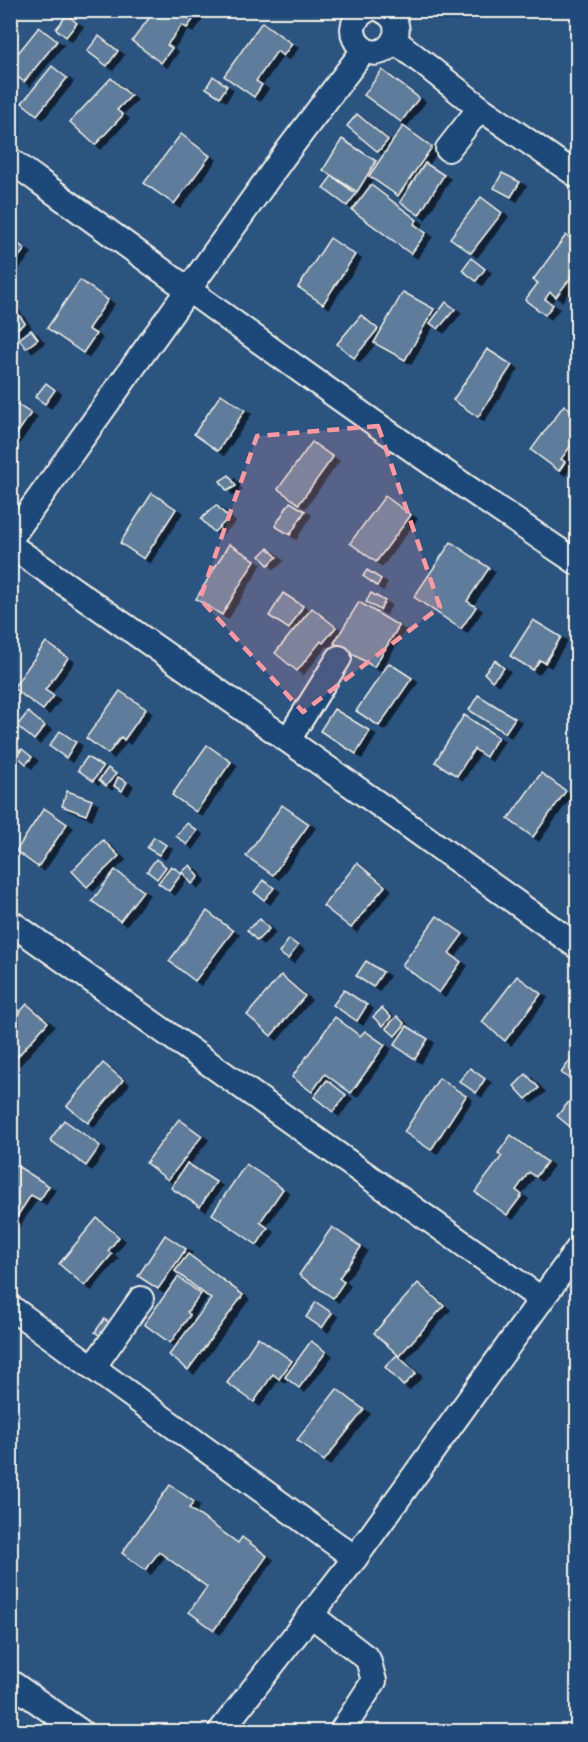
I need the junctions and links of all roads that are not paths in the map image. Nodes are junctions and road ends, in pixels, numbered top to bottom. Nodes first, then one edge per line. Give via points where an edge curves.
1 (372, 12) edge
2 (394, 40) junction
3 (364, 50) junction
4 (480, 108) junction
5 (448, 149) dead end
6 (10, 160) edge
7 (578, 176) edge
8 (189, 290) junction
9 (10, 539) edge
10 (10, 545) edge
11 (578, 563) edge
12 (339, 658) dead end
13 (288, 740) junction
14 (10, 922) edge
15 (578, 947) edge
16 (578, 1249) edge
17 (141, 1299) dead end
18 (541, 1299) junction
19 (10, 1307) edge
20 (94, 1366) junction
21 (355, 1558) junction
22 (311, 1615) junction
23 (10, 1682) edge
24 (81, 1731) edge
25 (220, 1731) edge
26 (341, 1731) edge

1 - 2 street via 396,26
1 - 3 street via 354,24 354,39
2 - 3 street via 382,51
2 - 4 street
3 - 8 street
4 - 5 street
4 - 7 street
6 - 8 street
8 - 9 street
8 - 11 street
10 - 13 street
12 - 13 street
13 - 15 street
14 - 18 street
16 - 18 street
17 - 20 street
18 - 21 street
19 - 20 street
20 - 21 street
21 - 22 street
22 - 25 street
22 - 26 street via 368,1659 372,1668 375,1681
23 - 24 street

